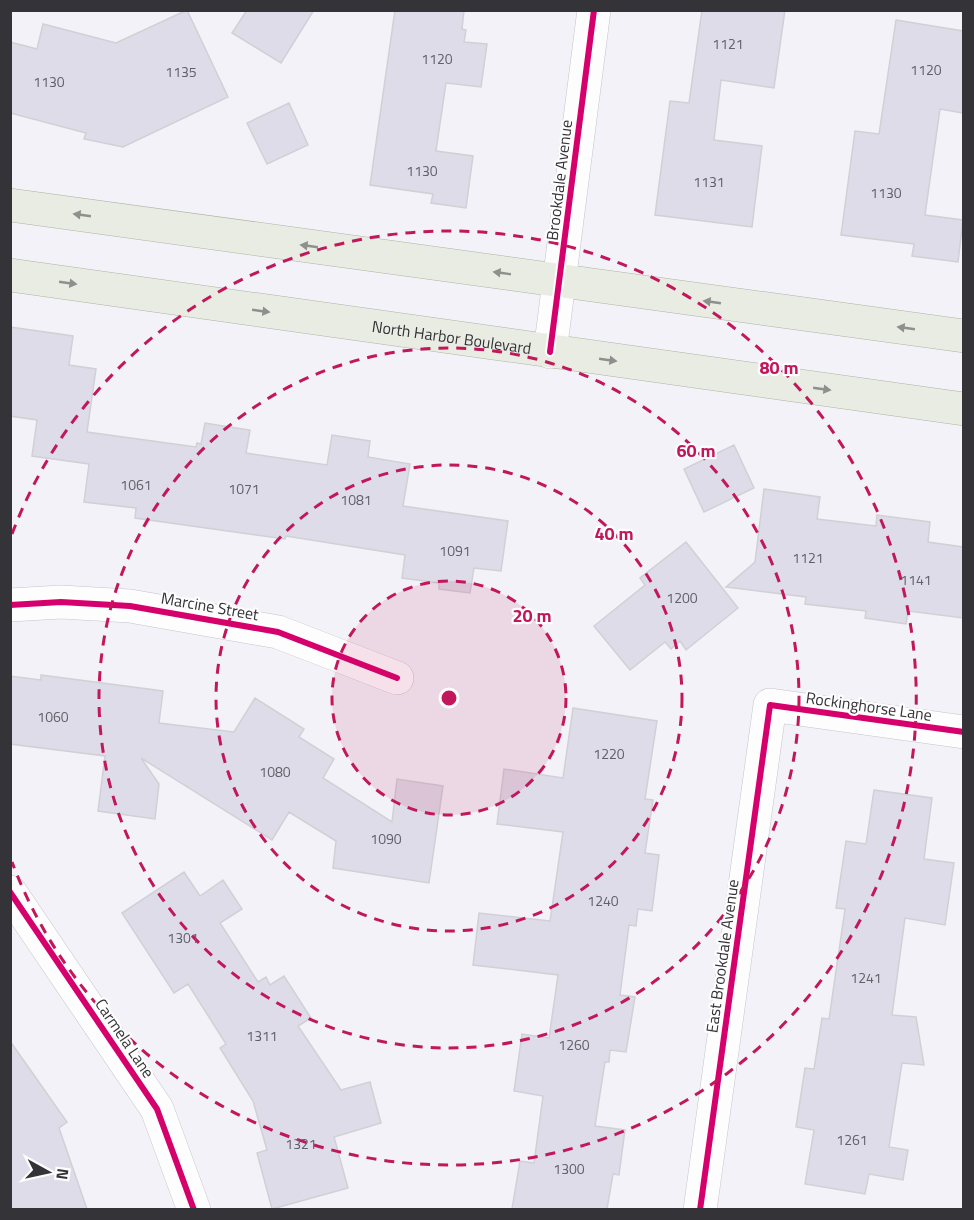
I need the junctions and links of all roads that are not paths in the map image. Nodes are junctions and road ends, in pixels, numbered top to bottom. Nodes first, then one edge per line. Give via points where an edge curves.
1 (594, 10) edge
2 (10, 205) edge
3 (10, 275) edge
4 (560, 281) junction
5 (963, 336) edge
6 (550, 352) junction
7 (963, 409) edge
8 (10, 605) edge
9 (397, 678) dead end
10 (770, 705) joint
11 (963, 732) edge
12 (10, 892) edge
13 (194, 1209) edge
14 (700, 1209) edge

1 - 4 street, Brookdale Avenue
4 -> 2 main road
3 -> 6 main road, North Harbor Boulevard
5 -> 4 main road
4 - 6 street, Brookdale Avenue
6 -> 7 main road, North Harbor Boulevard
8 - 9 street, Marcine Street via 61,602 130,606 278,632
10 - 11 street, Rockinghorse Lane
10 - 14 street, East Brookdale Avenue
12 - 13 street, Carmela Lane via 157,1109

